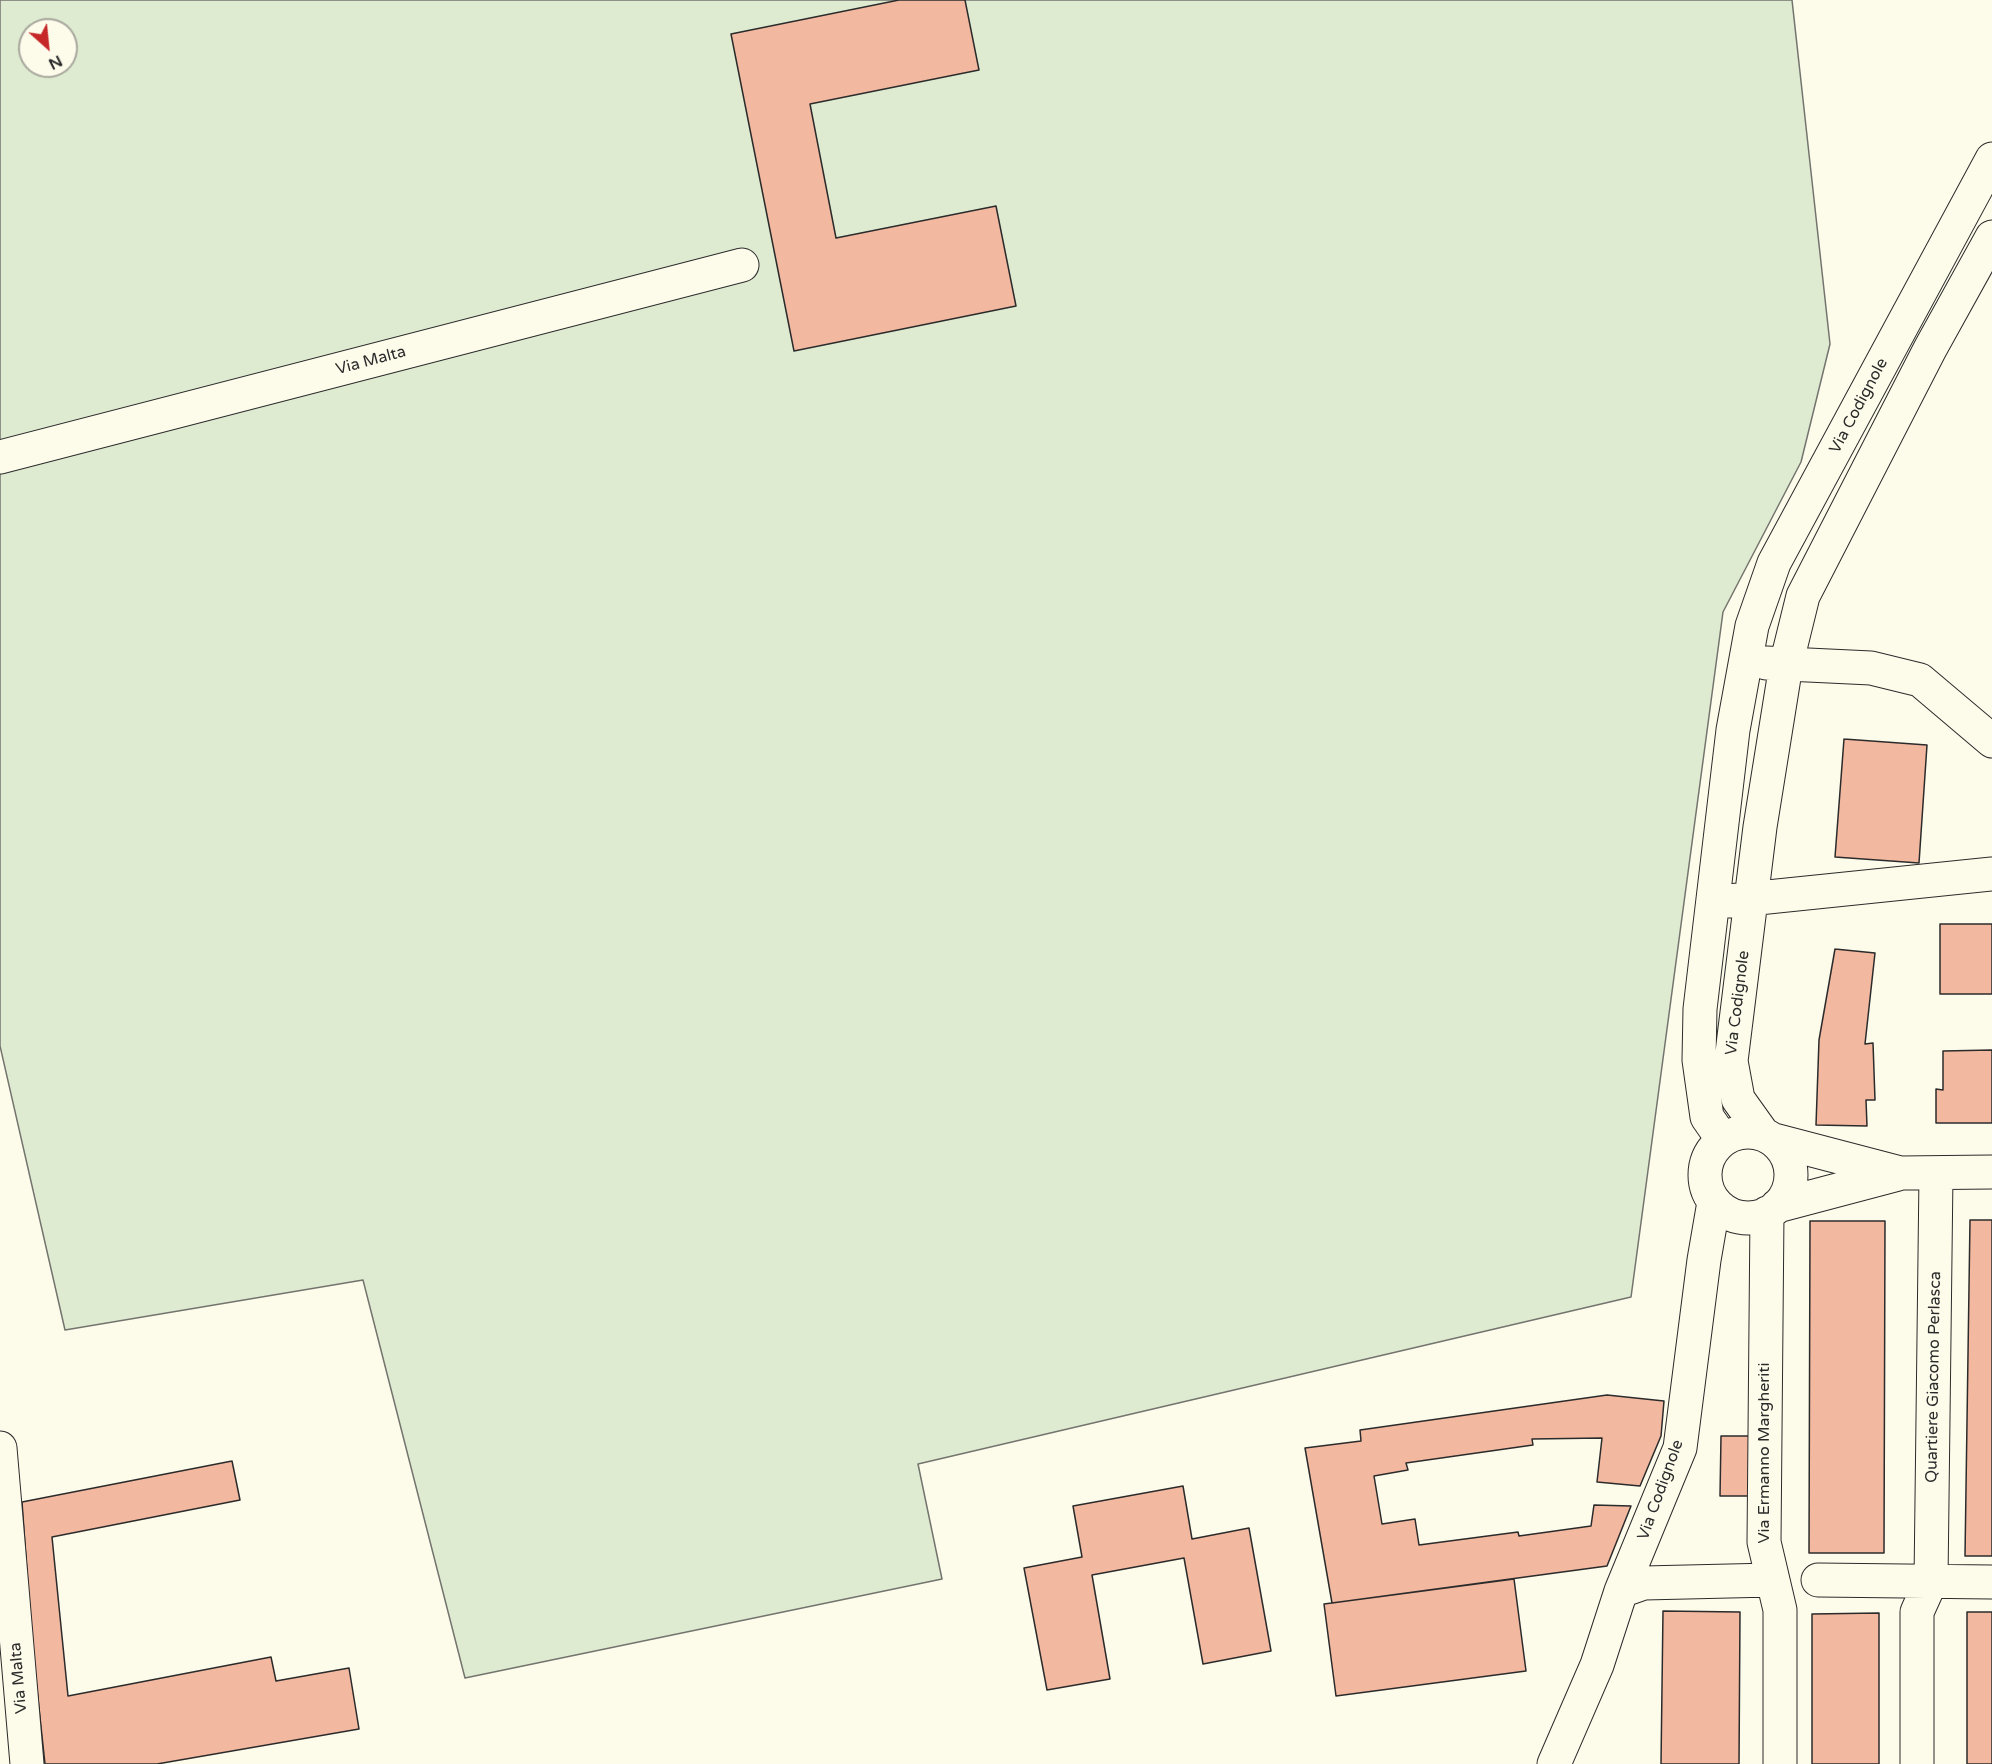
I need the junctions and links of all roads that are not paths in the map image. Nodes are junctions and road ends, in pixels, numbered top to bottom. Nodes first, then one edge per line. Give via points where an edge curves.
1 (1992, 159) edge
2 (1992, 237) edge
3 (742, 265) dead end
4 (0, 457) edge
5 (1746, 662) junction
6 (1786, 664) junction
7 (1992, 741) edge
8 (1992, 874) edge
9 (1751, 899) junction
10 (1712, 903) junction
11 (1768, 1137) junction
12 (1723, 1140) junction
13 (1992, 1172) edge
14 (1900, 1173) junction
15 (1936, 1174) junction
16 (1714, 1202) junction
17 (1772, 1209) junction
18 (0, 1448) edge
19 (1772, 1580) junction
20 (1818, 1580) dead end
21 (1931, 1581) junction
22 (1992, 1582) edge
23 (1621, 1591) junction
24 (27, 1764) edge
25 (1554, 1764) edge
26 (1780, 1764) edge
27 (1917, 1764) edge

1 - 5 street, Via Codignole via 1774,563 1752,626
2 - 6 street, Via Codignole via 1803,596
3 - 4 street, Via Malta
5 - 6 street
5 - 10 street, Via Codignole via 1733,730
6 - 7 street via 1871,668 1920,680
6 - 9 street, Via Codignole
8 - 9 street
9 - 10 street
9 - 11 street, Via Codignole via 1731,1061 1738,1099
10 - 12 street, Via Codignole via 1700,1009 1699,1060 1707,1117
11 - 12 street via 1749,1132
11 - 14 street
11 - 17 street via 1782,1149 1791,1173 1785,1196
12 - 16 street via 1707,1162 1707,1190
13 - 15 street
14 - 15 street
14 - 17 street
15 - 21 street, Quartiere Giacomo Perlasca
16 - 17 street via 1738,1217 1753,1217
16 - 23 street, Via Codignole via 1680,1448
17 - 19 street, Via Ermanno Margheriti via 1764,1542
18 - 24 street, Via Malta
19 - 23 street via 1644,1583
19 - 26 street, Via Ermanno Margheriti via 1780,1610
20 - 21 street
21 - 22 street
21 - 27 street, Quartiere Giacomo Perlasca via 1917,1612
23 - 25 street, Via Codignole via 1597,1665

